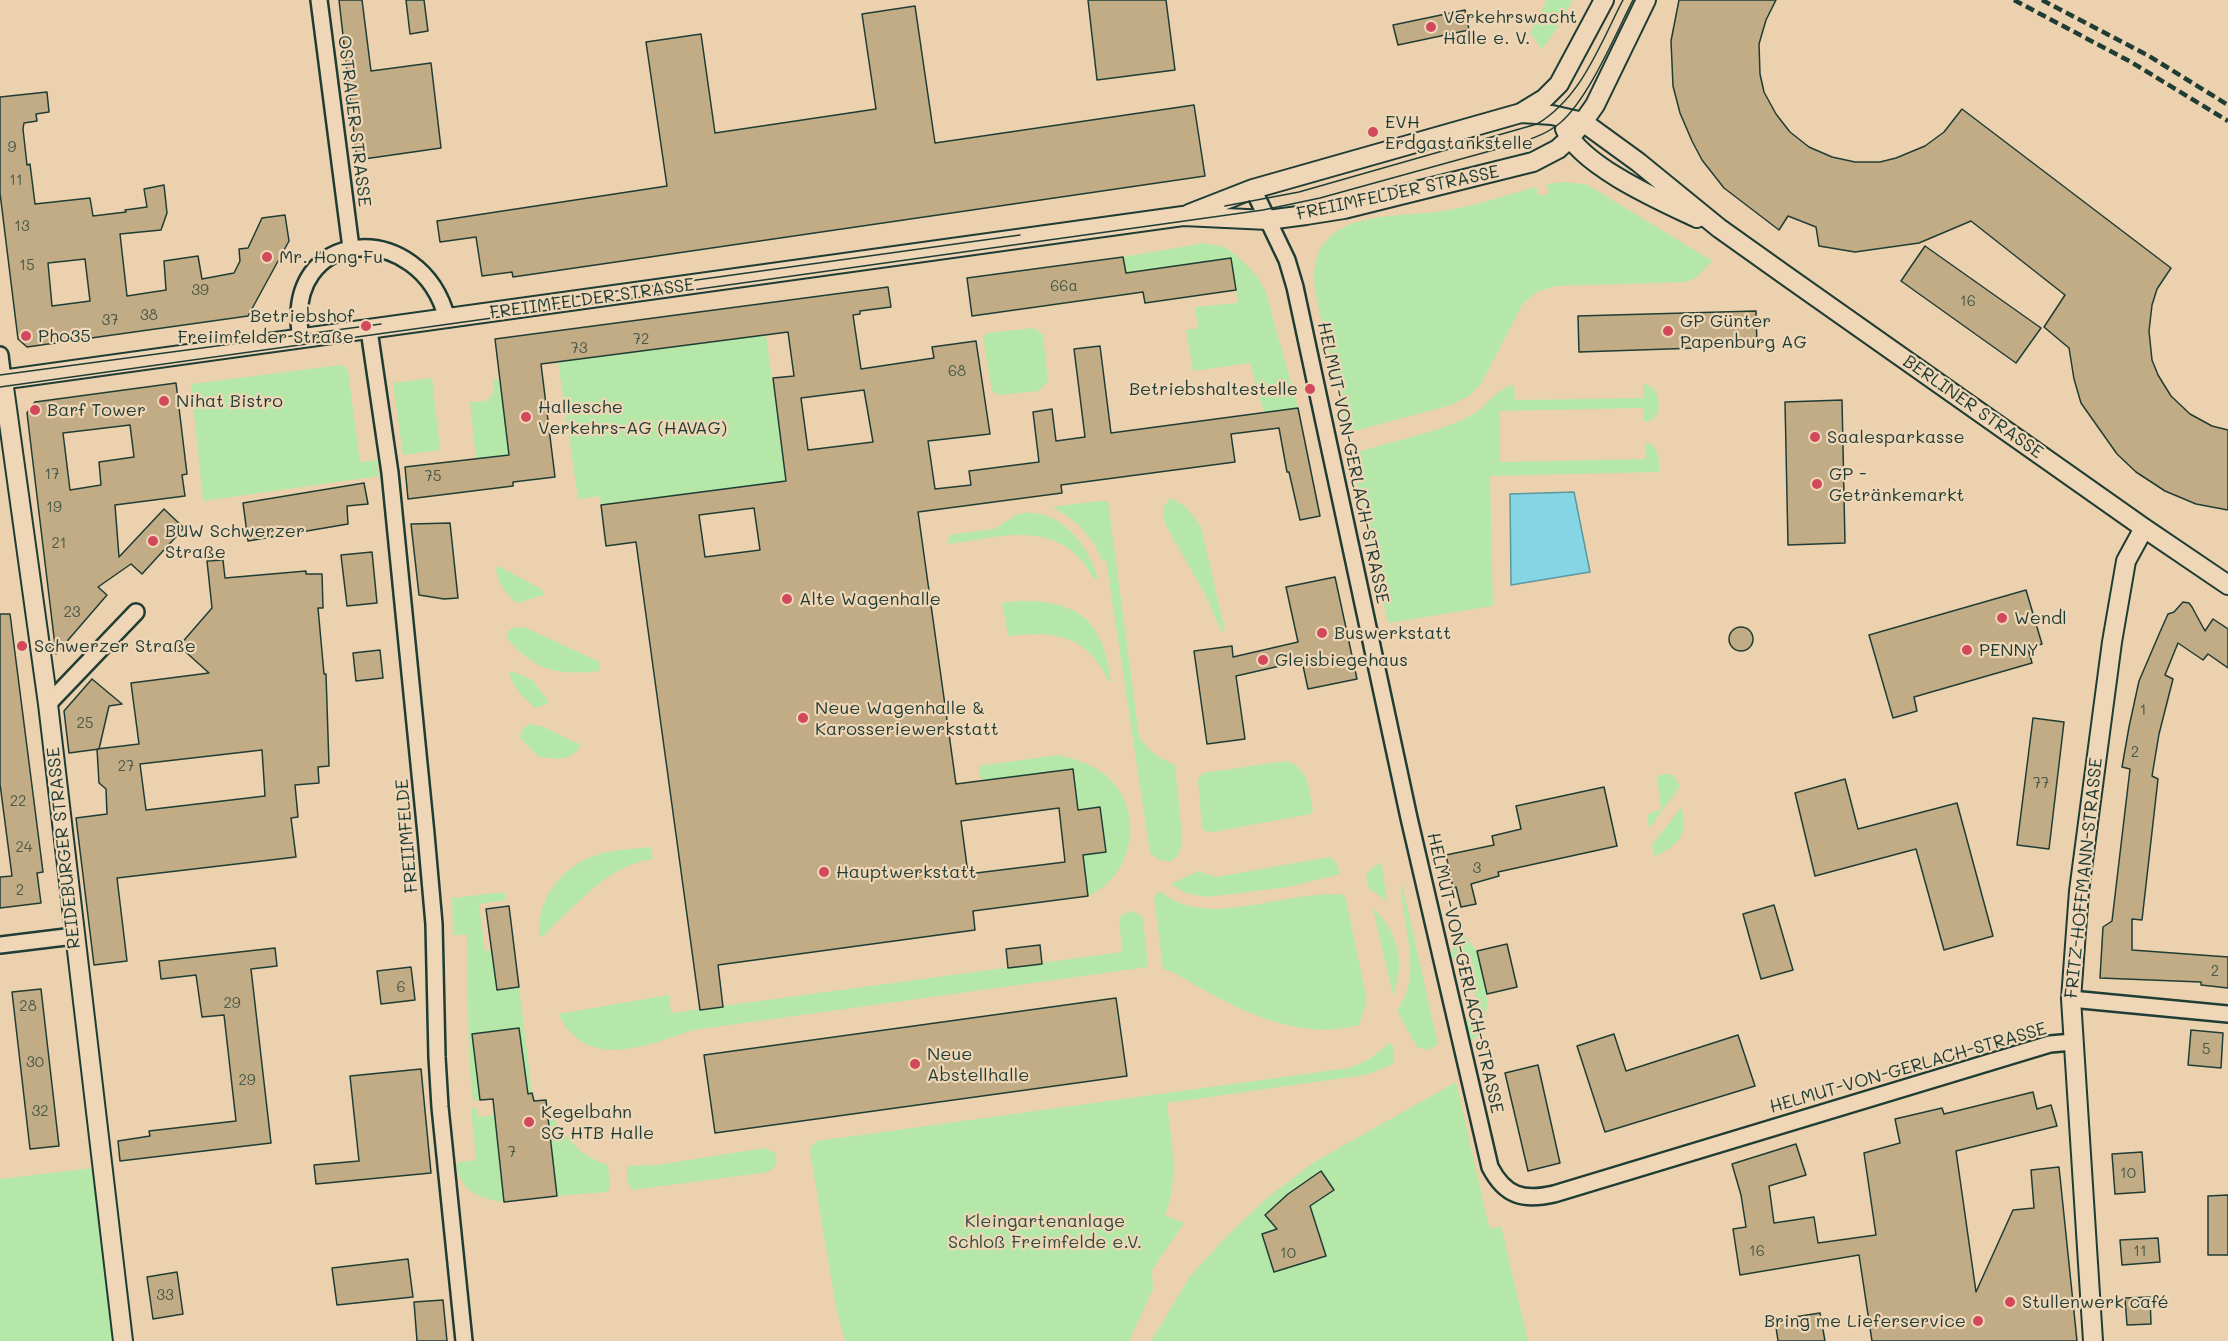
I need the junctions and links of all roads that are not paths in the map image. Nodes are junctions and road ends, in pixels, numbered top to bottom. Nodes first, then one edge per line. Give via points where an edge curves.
1 (319, 0) edge
2 (1604, 0) edge
3 (1646, 0) edge
4 (1559, 84) junction
5 (1521, 113) junction
6 (1560, 116) junction
7 (1583, 122) junction
8 (1569, 139) junction
9 (1253, 189) junction
10 (1183, 216) junction
11 (1268, 220) junction
12 (1719, 228) junction
13 (351, 248) junction
14 (447, 319) junction
15 (369, 330) junction
16 (301, 338) junction
17 (0, 355) edge
18 (2, 380) edge
19 (2144, 528) junction
20 (2228, 585) edge
21 (136, 612) dead end
22 (48, 704) junction
23 (74, 936) junction
24 (0, 945) edge
25 (2071, 999) junction
26 (2228, 1014) edge
27 (2073, 1042) junction
28 (123, 1341) edge
29 (464, 1341) edge
30 (2093, 1341) edge

1 - 13 street, OSTRAUER STRASSE
2 - 4 street, BERLINER STRASSE
3 - 7 street
4 - 5 street, BERLINER STRASSE
4 - 6 street, BERLINER STRASSE
5 - 6 street, BERLINER STRASSE
5 - 9 street, FREIIMFELDER STRASSE
6 - 7 street, BERLINER STRASSE
6 - 8 street, BERLINER STRASSE
7 - 8 street
7 - 12 street, BERLINER STRASSE
8 - 11 street, FREIIMFELDER STRASSE via 1545,156 1515,167 1344,209
8 - 12 street, BERLINER STRASSE via 1641,191
9 - 10 street, FREIIMFELDER STRASSE
9 - 11 street, HELMUT-VON-GERLACH-STRASSE
10 - 11 street, FREIIMFELDER STRASSE
10 - 14 street, FREIIMFELDER STRASSE
11 - 27 street, HELMUT-VON-GERLACH-STRASSE via 1295,287 1428,904 1490,1167 1501,1185 1529,1198 1554,1194 2050,1044
12 - 19 street, BERLINER STRASSE
13 - 14 street via 374,248 410,262 430,284
13 - 16 street via 333,254 311,276 299,303
14 - 15 street, FREIIMFELDER STRASSE
15 - 16 street, FREIIMFELDER STRASSE
15 - 29 street, FREIIMFELDE via 390,473 426,834 434,924 440,1097
16 - 18 street, FREIIMFELDER STRASSE
17 - 18 street, REIDEBURGER STRASSE
18 - 22 street, REIDEBURGER STRASSE
19 - 20 street, BERLINER STRASSE
19 - 25 street, FRITZ-HOFFMANN-STRASSE via 2126,561 2112,642 2079,891
21 - 22 street
22 - 23 street, REIDEBURGER STRASSE
23 - 24 street
23 - 28 street, REIDEBURGER STRASSE
25 - 26 street
25 - 27 street, FRITZ-HOFFMANN-STRASSE
27 - 30 street, FRITZ-HOFFMANN-STRASSE

